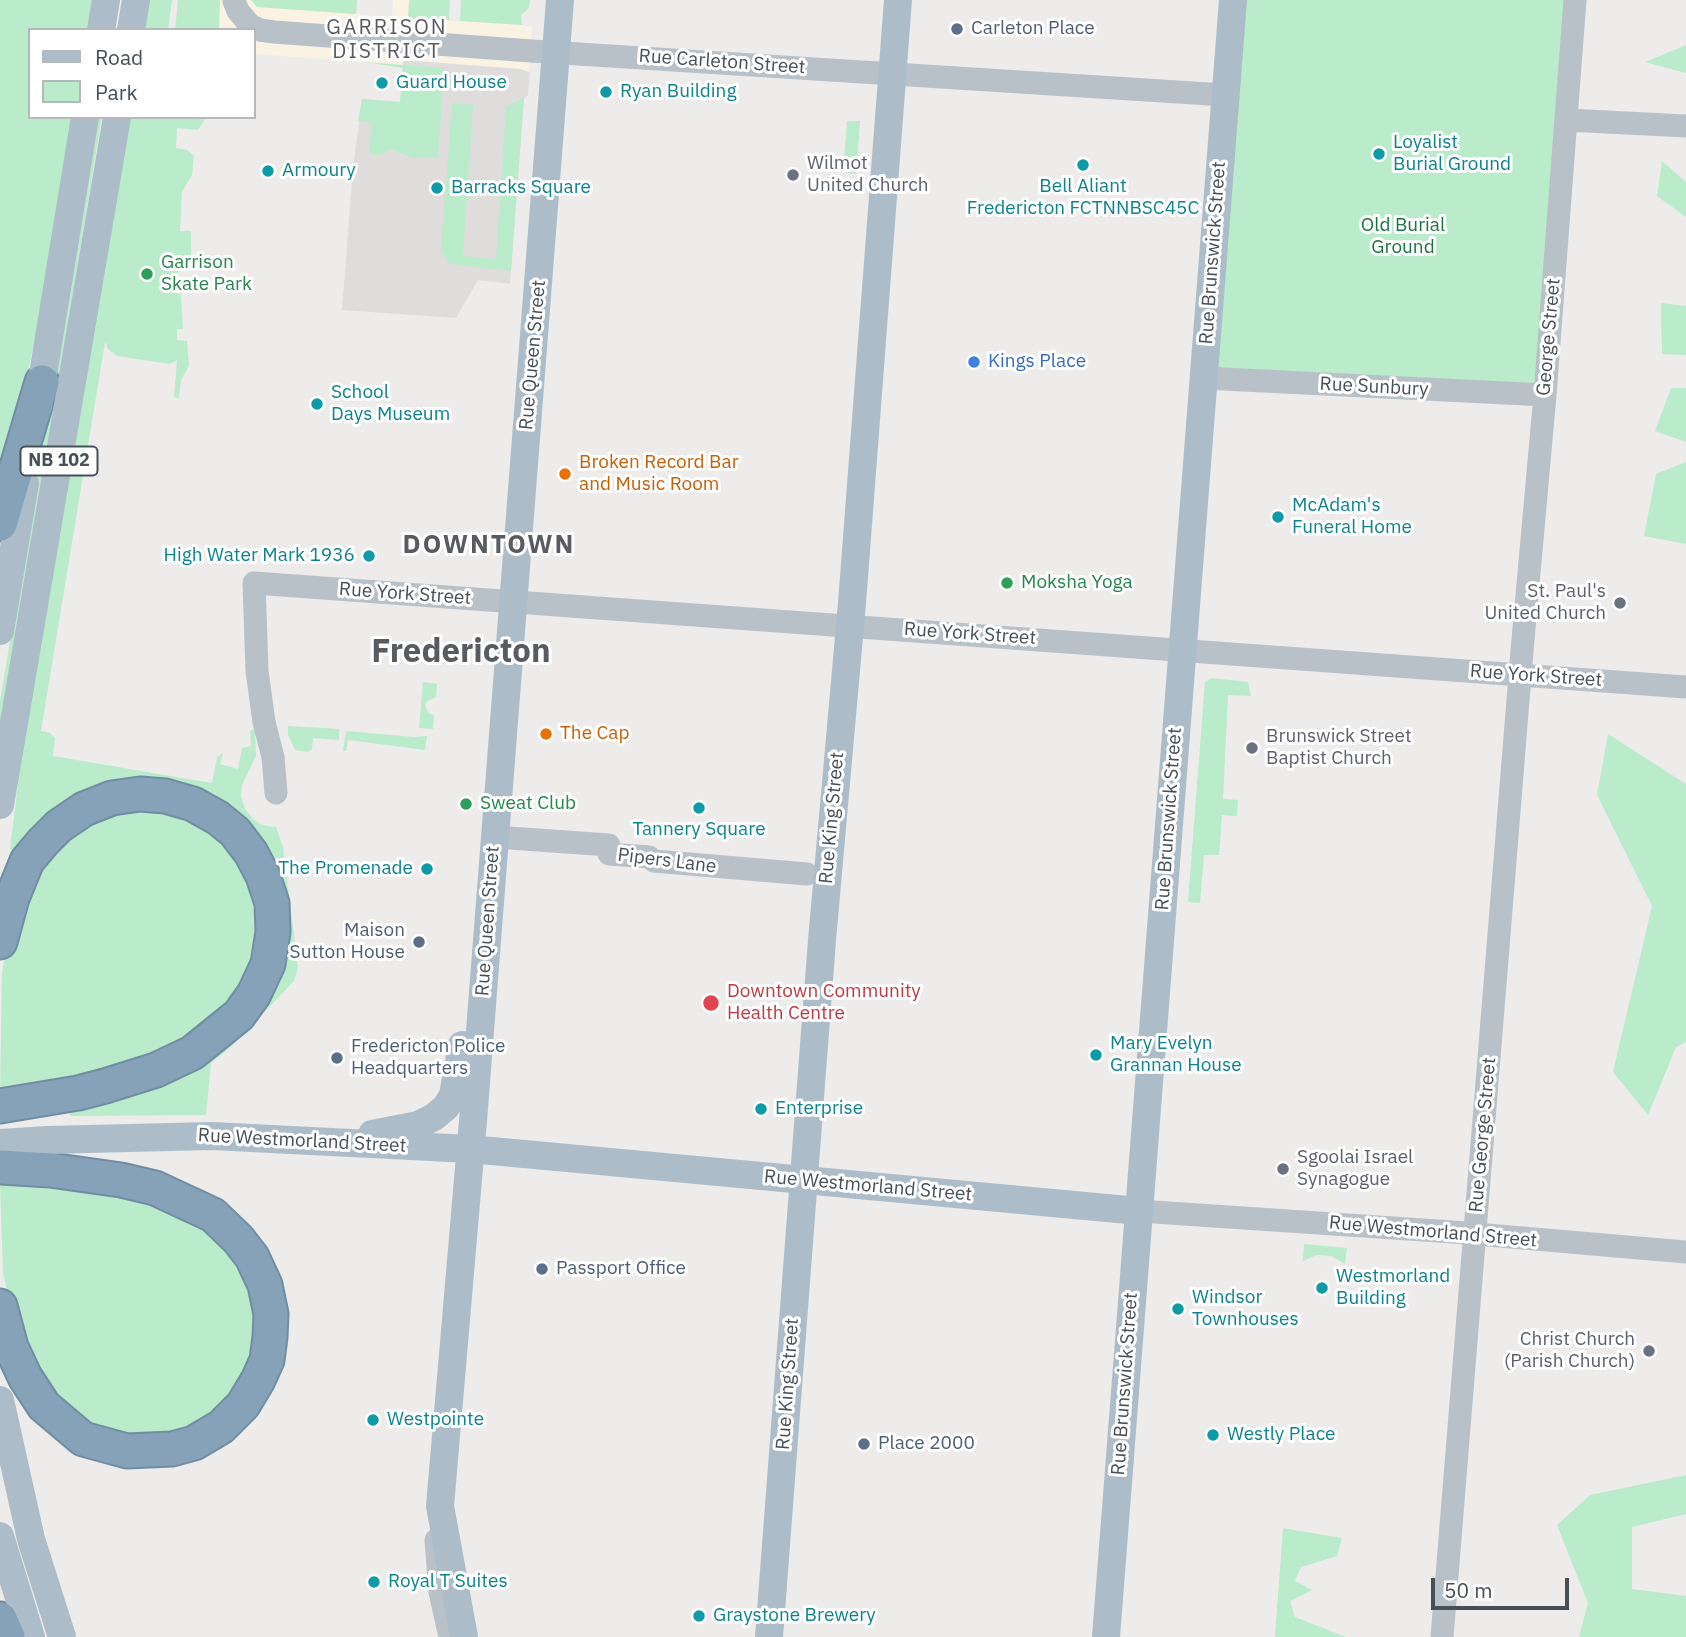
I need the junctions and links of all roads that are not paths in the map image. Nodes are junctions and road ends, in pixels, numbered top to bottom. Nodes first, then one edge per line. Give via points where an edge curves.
1 (106, 0) edge
2 (136, 0) edge
3 (560, 0) edge
4 (898, 0) edge
5 (1233, 0) edge
6 (1575, 0) edge
7 (234, 1) edge
8 (101, 28) edge
9 (131, 28) edge
10 (557, 51) junction
11 (893, 73) junction
12 (1225, 95) junction
13 (85, 119) edge
14 (117, 119) edge
15 (1567, 120) junction
16 (1686, 126) edge
17 (1203, 378) junction
18 (42, 382) junction
19 (1545, 395) junction
20 (0, 524) edge
21 (513, 601) junction
22 (850, 626) junction
23 (0, 631) edge
24 (1182, 650) junction
25 (1520, 674) junction
26 (1686, 687) edge
27 (276, 793) dead end
28 (0, 806) edge
29 (495, 837) junction
30 (807, 874) dead end
31 (0, 942) edge
32 (482, 998) junction
33 (0, 1106) edge
34 (331, 1141) junction
35 (0, 1143) edge
36 (470, 1149) junction
37 (49, 1155) junction
38 (0, 1167) edge
39 (804, 1180) junction
40 (1139, 1211) junction
41 (1474, 1235) junction
42 (1686, 1252) edge
43 (0, 1306) edge
44 (0, 1400) edge
45 (440, 1506) junction
46 (0, 1536) edge
47 (0, 1619) edge
48 (8, 1637) edge
49 (32, 1637) edge
50 (62, 1637) edge
51 (450, 1637) edge
52 (464, 1637) edge
53 (769, 1637) edge
54 (1105, 1637) edge
55 (1442, 1637) edge

1 - 8 main road
2 - 9 main road
3 - 10 main road, Rue Queen Street
4 - 11 main road, Rue King Street
5 - 12 main road, Rue Brunswick Street
6 - 15 street, George Street
7 - 10 street, Rue Carleton Street via 244,19 260,30
10 - 11 street, Rue Carleton Street
10 - 21 main road, Rue Queen Street
11 - 12 street, Rue Carleton Street
11 - 22 main road, Rue King Street
12 - 17 main road, Rue Brunswick Street
13 - 18 main road, NB 102
14 - 28 main road, NB 102
15 - 16 street
15 - 19 street, George Street
17 - 19 street, Rue Sunbury
17 - 24 main road, Rue Brunswick Street
18 - 20 highway
18 - 23 main road, NB 102
19 - 25 street, George Street
21 - 22 street, Rue York Street
21 - 27 street, Rue York Street via 254,583 257,671
21 - 29 main road, Rue Queen Street
22 - 24 street, Rue York Street
22 - 39 main road, Rue King Street
24 - 25 street, Rue York Street
24 - 40 main road, Rue Brunswick Street
25 - 26 street, Rue York Street
25 - 41 street, Rue George Street
29 - 30 street, Pipers Lane via 610,845 609,854 654,861
29 - 32 main road, Rue Queen Street
31 - 33 highway via 27,861 60,826 112,797 165,796 218,818 251,853 272,903 268,964 254,994 239,1015 192,1054 79,1093
32 - 34 main road via 462,1042 453,1095 446,1107 418,1125
32 - 36 main road, Rue Queen Street
34 - 36 main road, Rue Westmorland Street
34 - 37 main road, Rue Westmorland Street via 212,1136
35 - 37 main road, Rue Westmorland Street
36 - 39 main road, Rue Westmorland Street
36 - 45 main road, Rue Queen Street
37 - 38 highway
37 - 43 highway via 155,1188 213,1215 252,1257 265,1284 271,1314 267,1360 243,1405 221,1427 194,1443 150,1451 105,1447 83,1439 44,1406 11,1348
39 - 40 main road, Rue Westmorland Street
39 - 53 main road, Rue King Street
40 - 41 street, Rue Westmorland Street
40 - 54 main road, Rue Brunswick Street
41 - 42 street, Rue Westmorland Street
41 - 55 street, Rue George Street
44 - 50 main road via 31,1539
45 - 51 street, Rue Queen Street via 437,1562
45 - 52 main road, Rue Queen Street
46 - 49 main road
47 - 48 highway

